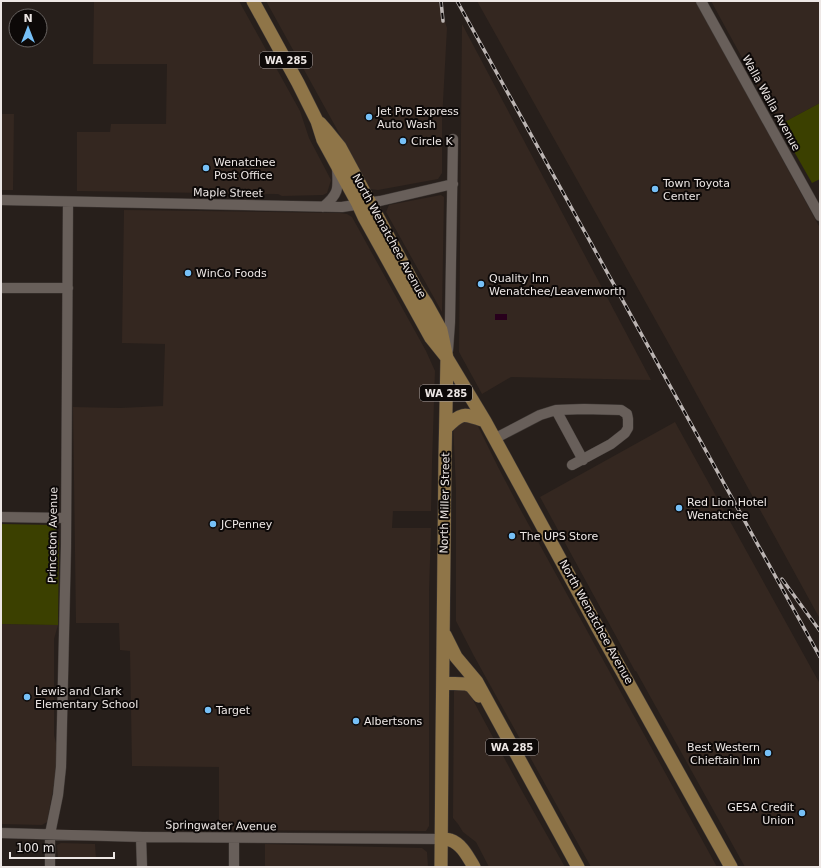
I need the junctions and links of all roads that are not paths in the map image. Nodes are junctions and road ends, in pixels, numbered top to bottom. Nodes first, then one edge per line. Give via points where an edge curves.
1 (253, 1) edge
2 (701, 1) edge
3 (317, 121) junction
4 (453, 139) dead end
5 (336, 165) junction
6 (453, 184) junction
7 (1, 200) edge
8 (68, 202) junction
9 (364, 204) junction
10 (323, 206) junction
11 (820, 216) edge
12 (1, 288) edge
13 (68, 288) junction
14 (447, 358) junction
15 (556, 410) junction
16 (485, 421) junction
17 (446, 428) junction
18 (494, 439) junction
19 (583, 460) junction
20 (572, 465) dead end
21 (1, 517) edge
22 (66, 518) junction
23 (443, 629) junction
24 (443, 683) junction
25 (490, 707) junction
26 (1, 833) edge
27 (50, 834) junction
28 (141, 837) junction
29 (234, 838) junction
30 (441, 839) junction
31 (50, 867) edge
32 (142, 867) edge
33 (234, 867) edge
34 (441, 867) edge
35 (474, 867) edge
36 (578, 867) edge
37 (731, 867) edge

1 - 3 main road, North Wenatchee Avenue / WA 285
2 - 11 street, Walla Walla Avenue
3 - 5 main road, North Wenatchee Avenue / WA 285 via 323,140
3 - 9 main road, North Wenatchee Avenue / WA 285 via 340,147
4 - 6 street, North Miller Street
5 - 9 main road, North Wenatchee Avenue / WA 285
5 - 10 street, WA 285 via 337,189 333,199
6 - 9 street, Maple Street
6 - 14 street, North Miller Street
7 - 8 street, Maple Street
8 - 10 street, Maple Street
8 - 13 street, Princeton Avenue
9 - 10 street, Maple Street
9 - 14 main road, North Wenatchee Avenue / WA 285 via 441,330
12 - 13 street
13 - 22 street, Princeton Avenue
14 - 16 main road, North Wenatchee Avenue
14 - 17 main road, North Miller Street / WA 285
15 - 18 street via 540,415
15 - 19 street
15 - 19 street via 621,410 627,414 628,428 625,433
16 - 17 main road via 464,415 456,418
16 - 18 main road, North Wenatchee Avenue
17 - 23 main road, North Miller Street / WA 285
18 - 37 main road, North Wenatchee Avenue
19 - 20 street
21 - 22 street
22 - 27 street, Princeton Avenue via 61,767
23 - 24 main road, North Miller Street / WA 285
23 - 25 main road, WA 285 via 456,657 477,682
24 - 25 main road, WA 285 via 471,686
24 - 30 main road, North Miller Street / WA 285
25 - 36 main road, WA 285
26 - 27 street, Springwater Avenue
27 - 28 street, Springwater Avenue
27 - 31 street, Princeton Avenue
28 - 29 street, Springwater Avenue
28 - 32 street
29 - 30 street, Springwater Avenue
29 - 33 street
30 - 34 main road, North Miller Street
30 - 35 main road via 458,844

